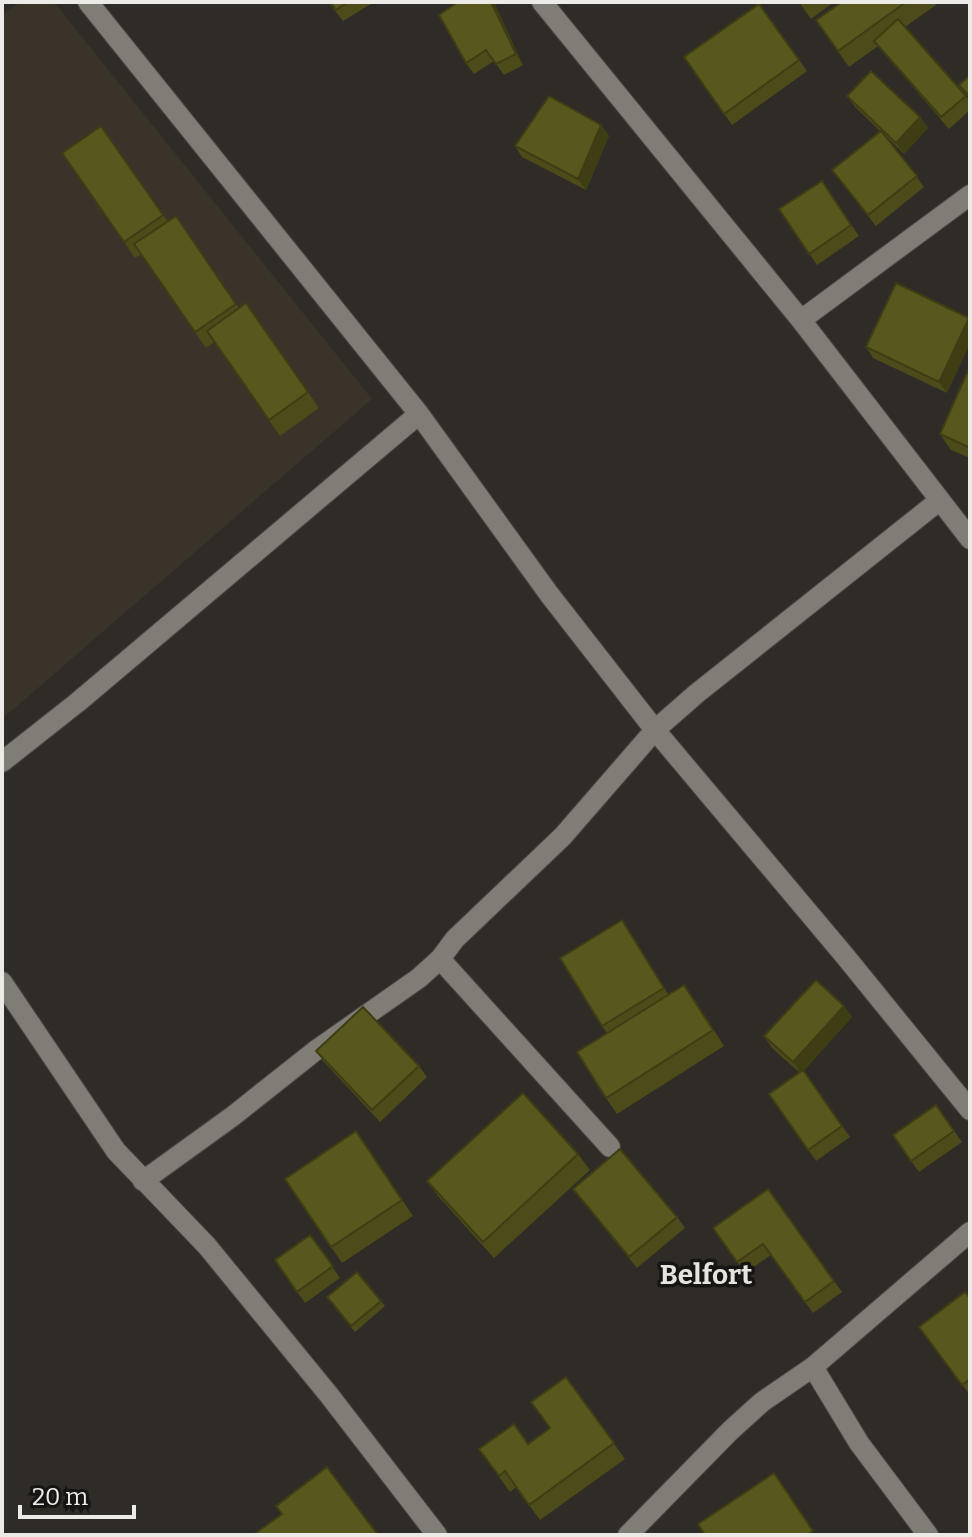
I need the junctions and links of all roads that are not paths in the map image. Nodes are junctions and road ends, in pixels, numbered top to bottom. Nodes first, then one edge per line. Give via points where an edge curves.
1 (88, 2) edge
2 (542, 2) edge
3 (970, 195) edge
4 (801, 320) junction
5 (419, 414) junction
6 (940, 500) junction
7 (970, 539) edge
8 (655, 730) junction
9 (2, 762) edge
10 (440, 959) junction
11 (2, 982) edge
12 (970, 1110) edge
13 (610, 1147) dead end
14 (143, 1181) junction
15 (970, 1232) edge
16 (813, 1367) junction
17 (437, 1535) edge
18 (628, 1535) edge
19 (928, 1535) edge

1 - 5 street
2 - 4 street
3 - 4 street
4 - 6 street
5 - 8 street
5 - 9 street
6 - 7 street
6 - 8 street
8 - 10 street via 570,828
8 - 12 street
10 - 13 street
10 - 14 street
11 - 14 street via 87,1111
14 - 17 street via 207,1246
15 - 16 street
16 - 18 street via 730,1431
16 - 19 street via 859,1443

